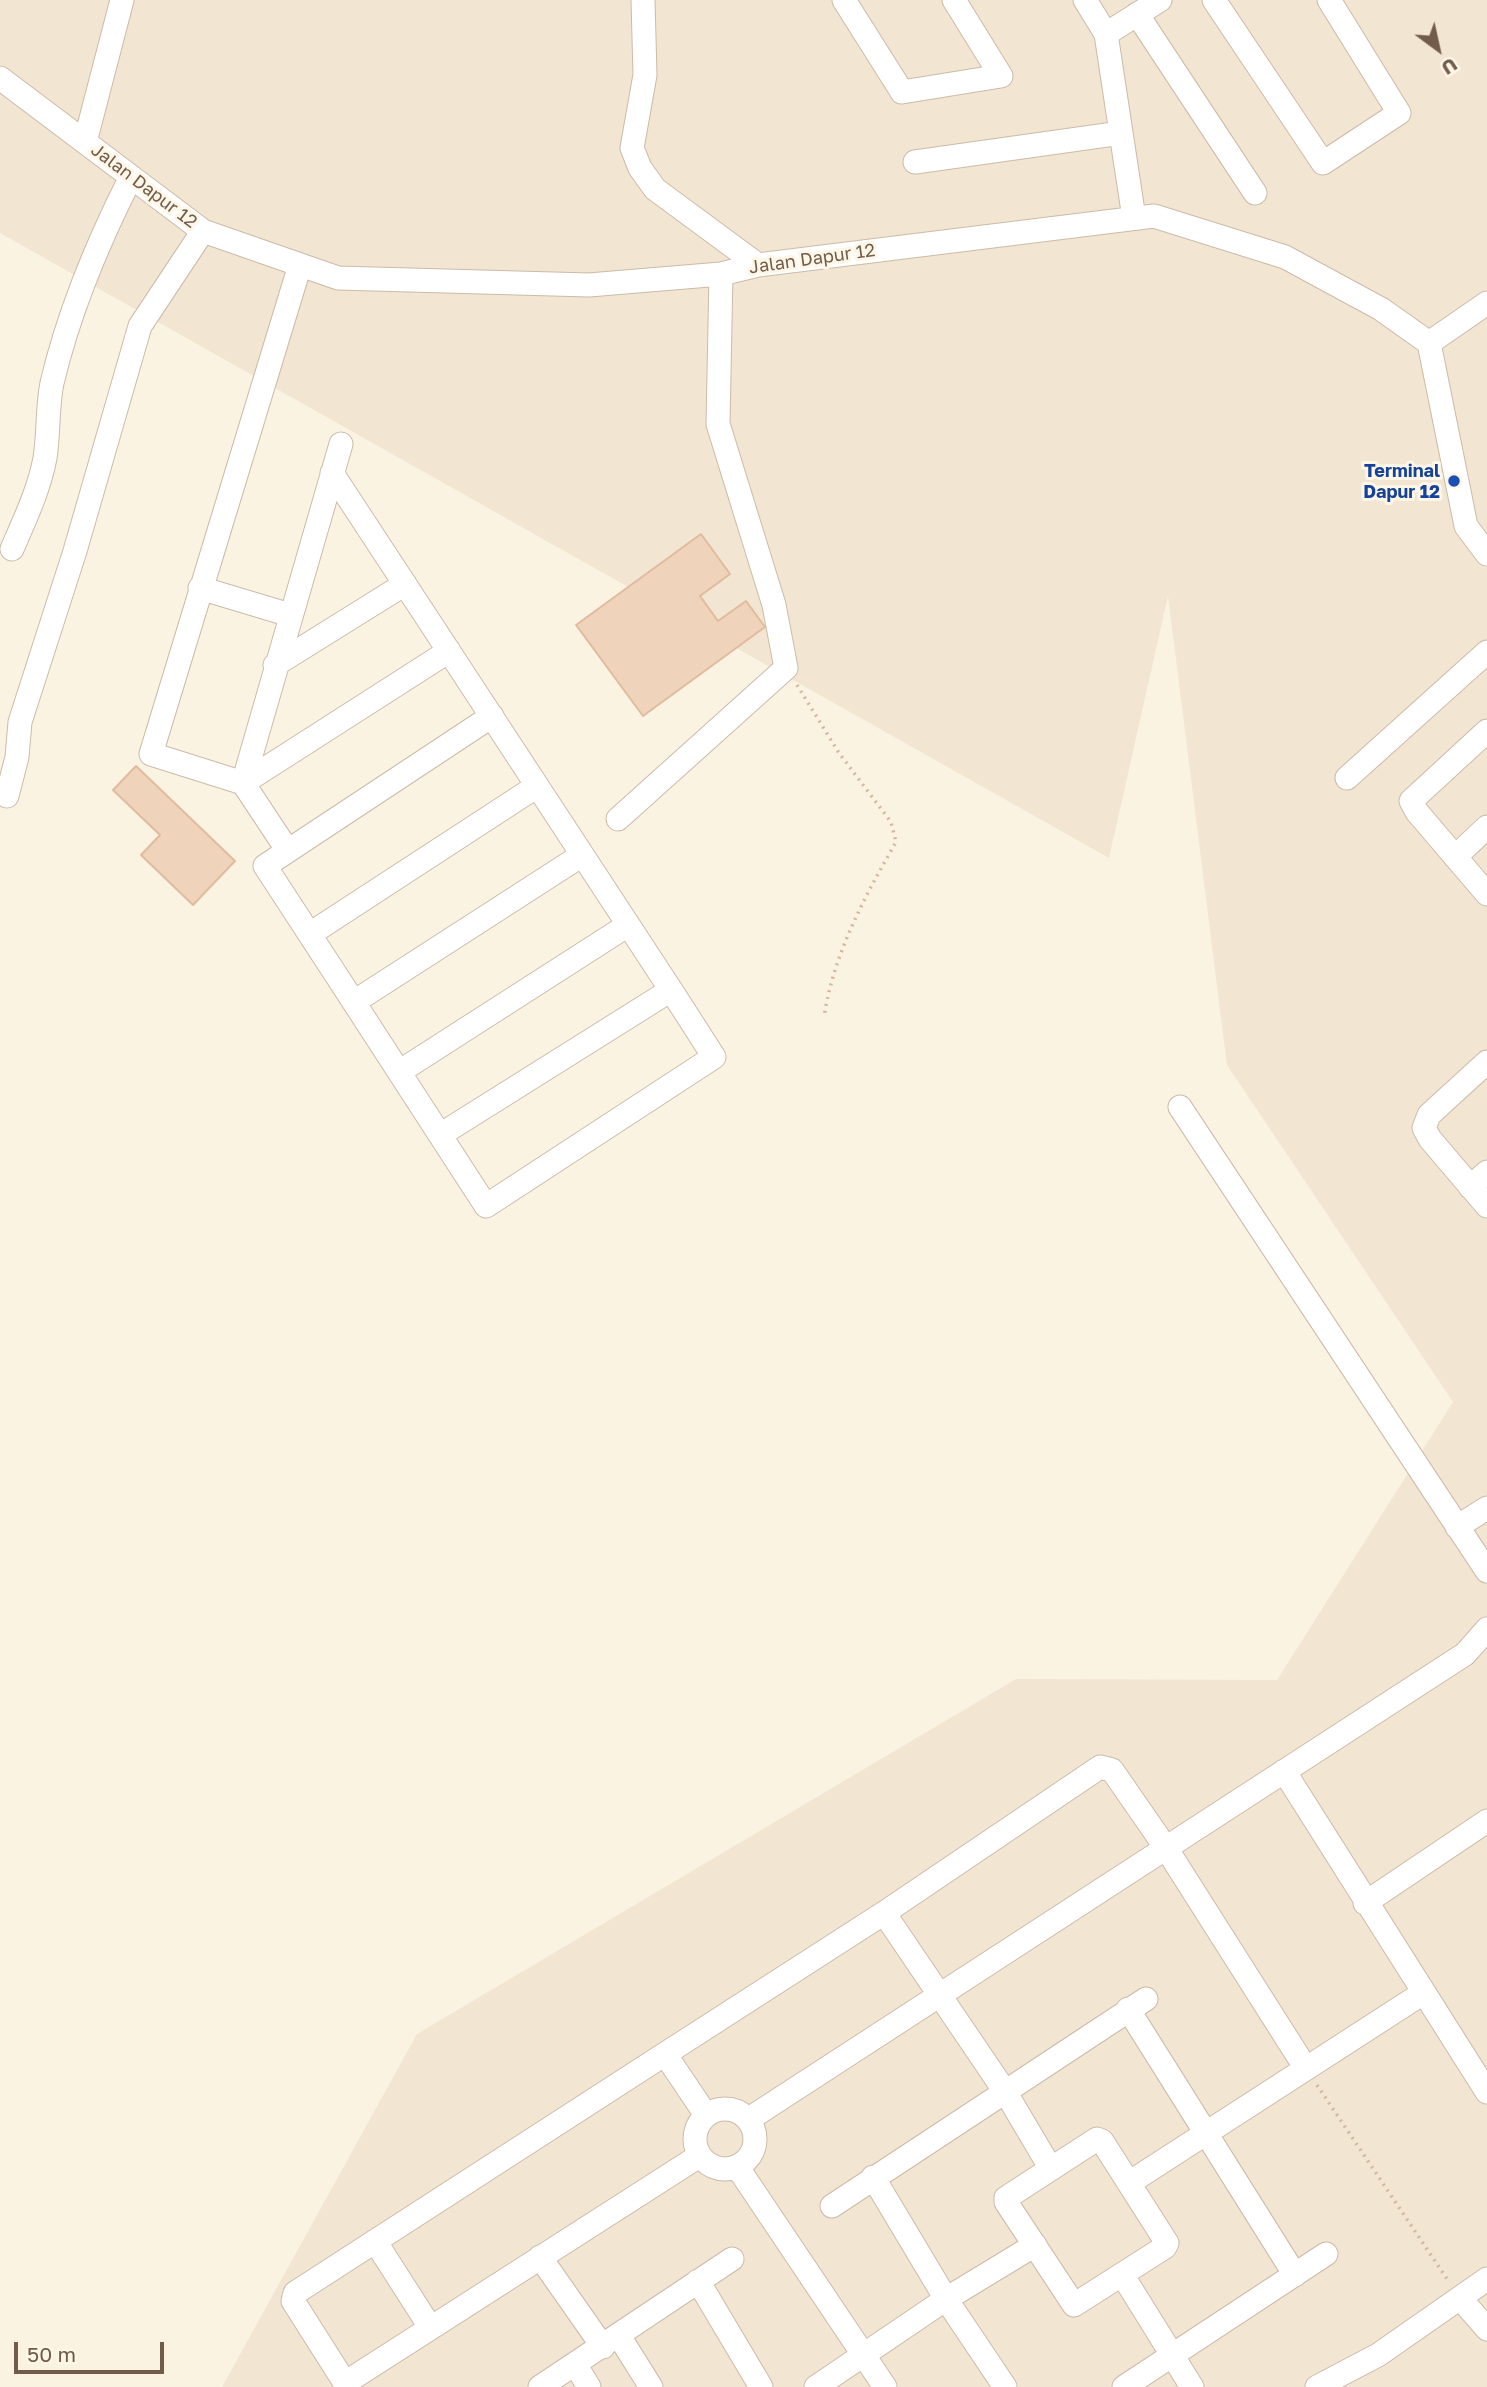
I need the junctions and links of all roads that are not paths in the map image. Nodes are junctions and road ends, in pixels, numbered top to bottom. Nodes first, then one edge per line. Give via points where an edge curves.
1 (122, 0) edge
2 (643, 0) edge
3 (844, 0) edge
4 (954, 0) edge
5 (1085, 0) edge
6 (1160, 0) edge
7 (1214, 0) edge
8 (1329, 0) edge
9 (1137, 14) junction
10 (1106, 34) junction
11 (0, 78) edge
12 (1121, 133) junction
13 (85, 142) junction
14 (915, 162) dead end
15 (131, 177) junction
16 (1255, 193) dead end
17 (1135, 218) junction
18 (203, 231) junction
19 (300, 265) junction
20 (758, 265) junction
21 (721, 274) junction
22 (1487, 303) edge
23 (1429, 343) junction
24 (341, 444) dead end
25 (332, 473) junction
26 (12, 549) dead end
27 (1487, 554) edge
28 (405, 584) junction
29 (200, 589) junction
30 (290, 615) junction
31 (449, 651) junction
32 (1487, 652) edge
33 (275, 665) junction
34 (492, 716) junction
35 (1487, 732) edge
36 (1348, 778) dead end
37 (243, 783) junction
38 (537, 786) junction
39 (7, 796) dead end
40 (618, 818) dead end
41 (1487, 827) edge
42 (288, 850) junction
43 (582, 855) junction
44 (1455, 857) junction
45 (1487, 894) edge
46 (628, 925) junction
47 (310, 934) junction
48 (671, 990) junction
49 (354, 1002) junction
50 (1487, 1062) edge
51 (399, 1072) junction
52 (1180, 1107) dead end
53 (440, 1135) junction
54 (1478, 1179) edge
55 (1487, 1206) edge
56 (1487, 1508) edge
57 (1458, 1527) junction
58 (1487, 1571) edge
59 (1487, 1629) edge
60 (1284, 1771) junction
61 (1487, 1821) edge
62 (1166, 1848) junction
63 (1365, 1903) junction
64 (884, 1913) junction
65 (1423, 1993) junction
66 (941, 1995) junction
67 (665, 2054) junction
68 (1305, 2067) junction
69 (1487, 2092) edge
70 (1006, 2094) junction
71 (706, 2115) junction
72 (749, 2119) junction
73 (1207, 2132) junction
74 (699, 2156) junction
75 (738, 2168) junction
76 (1051, 2169) junction
77 (873, 2177) junction
78 (1129, 2183) junction
79 (832, 2206) dead end
80 (375, 2241) junction
81 (1035, 2245) junction
82 (1326, 2254) dead end
83 (540, 2257) junction
84 (732, 2259) dead end
85 (1295, 2274) junction
86 (1123, 2276) junction
87 (1487, 2279) edge
88 (698, 2281) junction
89 (1460, 2298) junction
90 (946, 2299) junction
91 (430, 2327) junction
92 (1487, 2329) edge
93 (611, 2341) junction
94 (863, 2354) junction
95 (1173, 2357) junction
96 (575, 2364) junction
97 (346, 2385) edge
98 (540, 2387) edge
99 (589, 2387) edge
100 (651, 2387) edge
101 (761, 2387) edge
102 (816, 2387) edge
103 (885, 2387) edge
104 (1005, 2387) edge
105 (1124, 2387) edge
106 (1192, 2387) edge
107 (1317, 2387) edge

1 - 13 street
2 - 20 street via 645,75 632,148 640,168 655,189
3 - 4 street via 902,92 1001,76
5 - 10 street
6 - 9 street
7 - 8 street via 1322,163 1399,113
9 - 10 street
9 - 16 street
10 - 12 street
11 - 13 street, Jalan Dapur 12
12 - 14 street
12 - 17 street
13 - 15 street, Jalan Dapur 12
15 - 18 street, Jalan Dapur 12
15 - 26 street via 103,233 67,329 52,386 45,457 33,503
17 - 20 street, Jalan Dapur 12
17 - 23 street, Jalan Dapur 12 via 1154,216 1285,257 1381,309
18 - 19 street, Jalan Dapur 12
18 - 39 street via 140,326 20,722
19 - 21 street, Jalan Dapur 12 via 338,278 589,285
19 - 29 street
20 - 21 street, Jalan Dapur 12
21 - 40 street via 718,424 771,592 786,668
22 - 23 street
23 - 27 street via 1466,526
24 - 25 street
25 - 28 street
25 - 30 street
28 - 31 street
28 - 33 street
29 - 30 street
29 - 37 street via 151,754
30 - 33 street
31 - 34 street
31 - 37 street
32 - 36 street
33 - 37 street
34 - 38 street
34 - 42 street
35 - 44 street via 1411,799
37 - 42 street
38 - 43 street
38 - 47 street
41 - 44 street
42 - 47 street via 265,866
43 - 46 street
43 - 49 street
44 - 45 street
46 - 48 street
46 - 51 street
47 - 49 street
48 - 53 street
48 - 53 street via 714,1057 486,1206
49 - 51 street
50 - 54 street via 1429,1115 1424,1128 1430,1139
51 - 53 street
52 - 57 street
54 - 55 street
56 - 57 street
57 - 58 street
59 - 60 street via 1465,1654
60 - 62 street
60 - 63 street
61 - 63 street
62 - 64 street via 1112,1770 1100,1767
62 - 66 street
62 - 68 street
63 - 65 street
64 - 66 street
64 - 67 street
65 - 68 street
65 - 69 street
66 - 70 street
66 - 72 street
67 - 71 street
67 - 80 street
68 - 73 street
70 - 73 street via 1137,2004
70 - 76 street
70 - 77 street
71 - 72 street via 728,2108
71 - 74 street via 695,2134
72 - 75 street via 756,2146
73 - 78 street
73 - 85 street
74 - 75 street via 716,2169
74 - 83 street
75 - 94 street
76 - 78 street via 1100,2139
76 - 81 street via 1006,2198
77 - 79 street
77 - 90 street
78 - 86 street via 1167,2243
80 - 91 street
80 - 97 street via 293,2298
81 - 86 street via 1074,2305
81 - 90 street
82 - 85 street
83 - 91 street
83 - 93 street
84 - 88 street
85 - 95 street
86 - 95 street
87 - 89 street
88 - 93 street
88 - 101 street
89 - 92 street
89 - 107 street via 1378,2355
90 - 94 street
90 - 104 street
91 - 97 street
93 - 96 street
93 - 100 street
94 - 102 street
94 - 103 street
95 - 105 street
95 - 106 street
96 - 98 street
96 - 99 street

